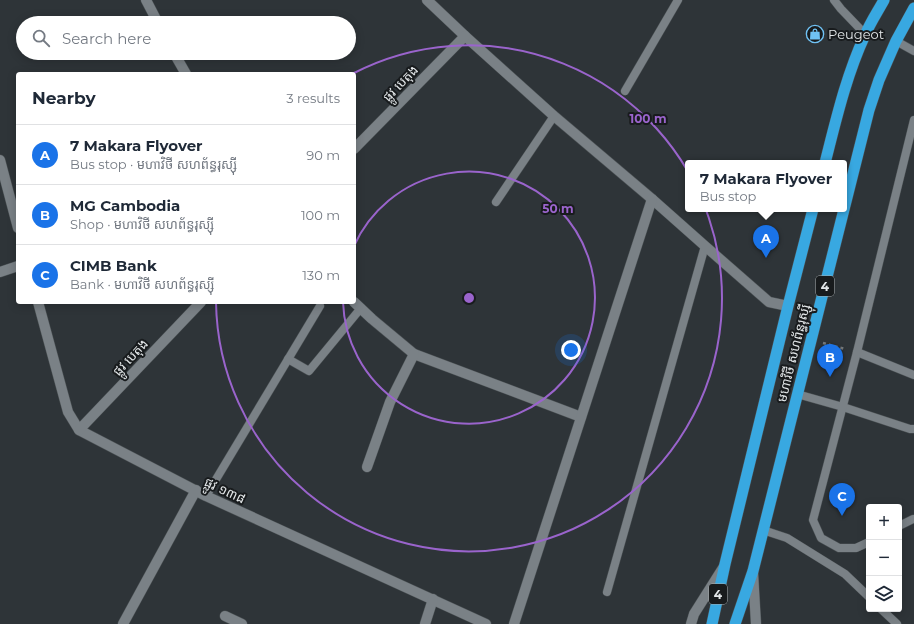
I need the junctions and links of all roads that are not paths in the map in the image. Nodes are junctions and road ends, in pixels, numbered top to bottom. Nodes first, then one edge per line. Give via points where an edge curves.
1 (146, 0) edge
2 (427, 0) edge
3 (678, 0) edge
4 (834, 0) edge
5 (884, 0) edge
6 (914, 8) edge
7 (154, 16) edge
8 (865, 34) junction
9 (465, 36) junction
10 (896, 42) junction
11 (914, 51) edge
12 (178, 60) edge
13 (185, 72) edge
14 (626, 91) dead end
15 (554, 116) junction
16 (914, 120) edge
17 (356, 147) edge
18 (0, 160) edge
19 (826, 160) edge
20 (847, 197) edge
21 (652, 199) junction
22 (496, 202) dead end
23 (812, 212) edge
24 (843, 212) edge
25 (16, 220) edge
26 (704, 246) junction
27 (16, 267) edge
28 (0, 272) edge
29 (39, 304) edge
30 (199, 304) edge
31 (358, 305) edge
32 (320, 306) dead end
33 (788, 306) junction
34 (857, 352) junction
35 (414, 354) junction
36 (288, 359) junction
37 (914, 375) edge
38 (797, 394) junction
39 (843, 407) junction
40 (581, 417) junction
41 (79, 430) junction
42 (913, 430) edge
43 (367, 467) dead end
44 (196, 490) junction
45 (206, 496) junction
46 (914, 519) edge
47 (902, 524) edge
48 (763, 530) junction
49 (866, 543) edge
50 (725, 564) junction
51 (753, 571) junction
52 (607, 592) dead end
53 (866, 594) edge
54 (433, 599) junction
55 (884, 612) edge
56 (226, 616) dead end
57 (123, 624) edge
58 (242, 624) edge
59 (424, 624) edge
60 (486, 624) edge
61 (514, 624) edge
62 (691, 624) edge
63 (712, 624) edge
64 (735, 624) edge
65 (756, 624) edge
66 (896, 624) edge

1 - 7 street
2 - 9 street
3 - 14 lane
4 - 8 lane
5 - 8 highway
6 - 10 highway, មហាវិថី សហព័ន្ធរុស្ស៊ី / 4
8 - 19 highway via 840,105
9 - 15 street
9 - 17 street, ផ្លូវ បេតុង
10 - 11 lane
10 - 20 highway, មហាវិថី សហព័ន្ធរុស្ស៊ី / 4 via 869,110
12 - 13 street
15 - 21 street
15 - 22 lane
16 - 34 lane
18 - 25 street
21 - 26 street
21 - 40 street
23 - 33 highway, មហាវិថី សហព័ន្ធរុស្ស៊ី / 4
24 - 38 highway, មហាវិថី សហព័ន្ធរុស្ស៊ី / 4
26 - 33 street via 769,302
26 - 52 lane
27 - 28 street
29 - 41 street via 68,412
30 - 41 street, ផ្លូវ បេតុង
31 - 35 street
31 - 36 lane via 309,371
32 - 36 lane
33 - 50 highway, មហាវិថី សហព័ន្ធរុស្ស៊ី / 4
34 - 37 lane
34 - 39 lane
35 - 40 street
35 - 43 street via 390,402
36 - 45 lane
38 - 39 lane
38 - 48 highway, មហាវិថី សហព័ន្ធរុស្ស៊ី / 4
39 - 42 lane
39 - 49 lane via 813,520 821,538 839,548 856,548
40 - 61 street
41 - 44 street, ផ្លូវ ១៣៨
44 - 45 street, ផ្លូវ ១៣៨
44 - 57 street
45 - 54 street, ផ្លូវ ១៣៨
46 - 47 lane
48 - 51 highway, មហាវិថី សហព័ន្ធរុស្ស៊ី / 4
48 - 53 lane via 787,538 845,574
50 - 62 street, មហាវិថី សហព័ន្ធរុស្ស៊ី via 694,614
50 - 63 highway, មហាវិថី សហព័ន្ធរុស្ស៊ី / 4
51 - 64 highway, មហាវិថី សហព័ន្ធរុស្ស៊ី / 4
51 - 65 street, មហាវិថី សហព័ន្ធរុស្ស៊ី
54 - 59 street
54 - 60 street, ផ្លូវ ១៣៨
55 - 66 lane
56 - 58 street

